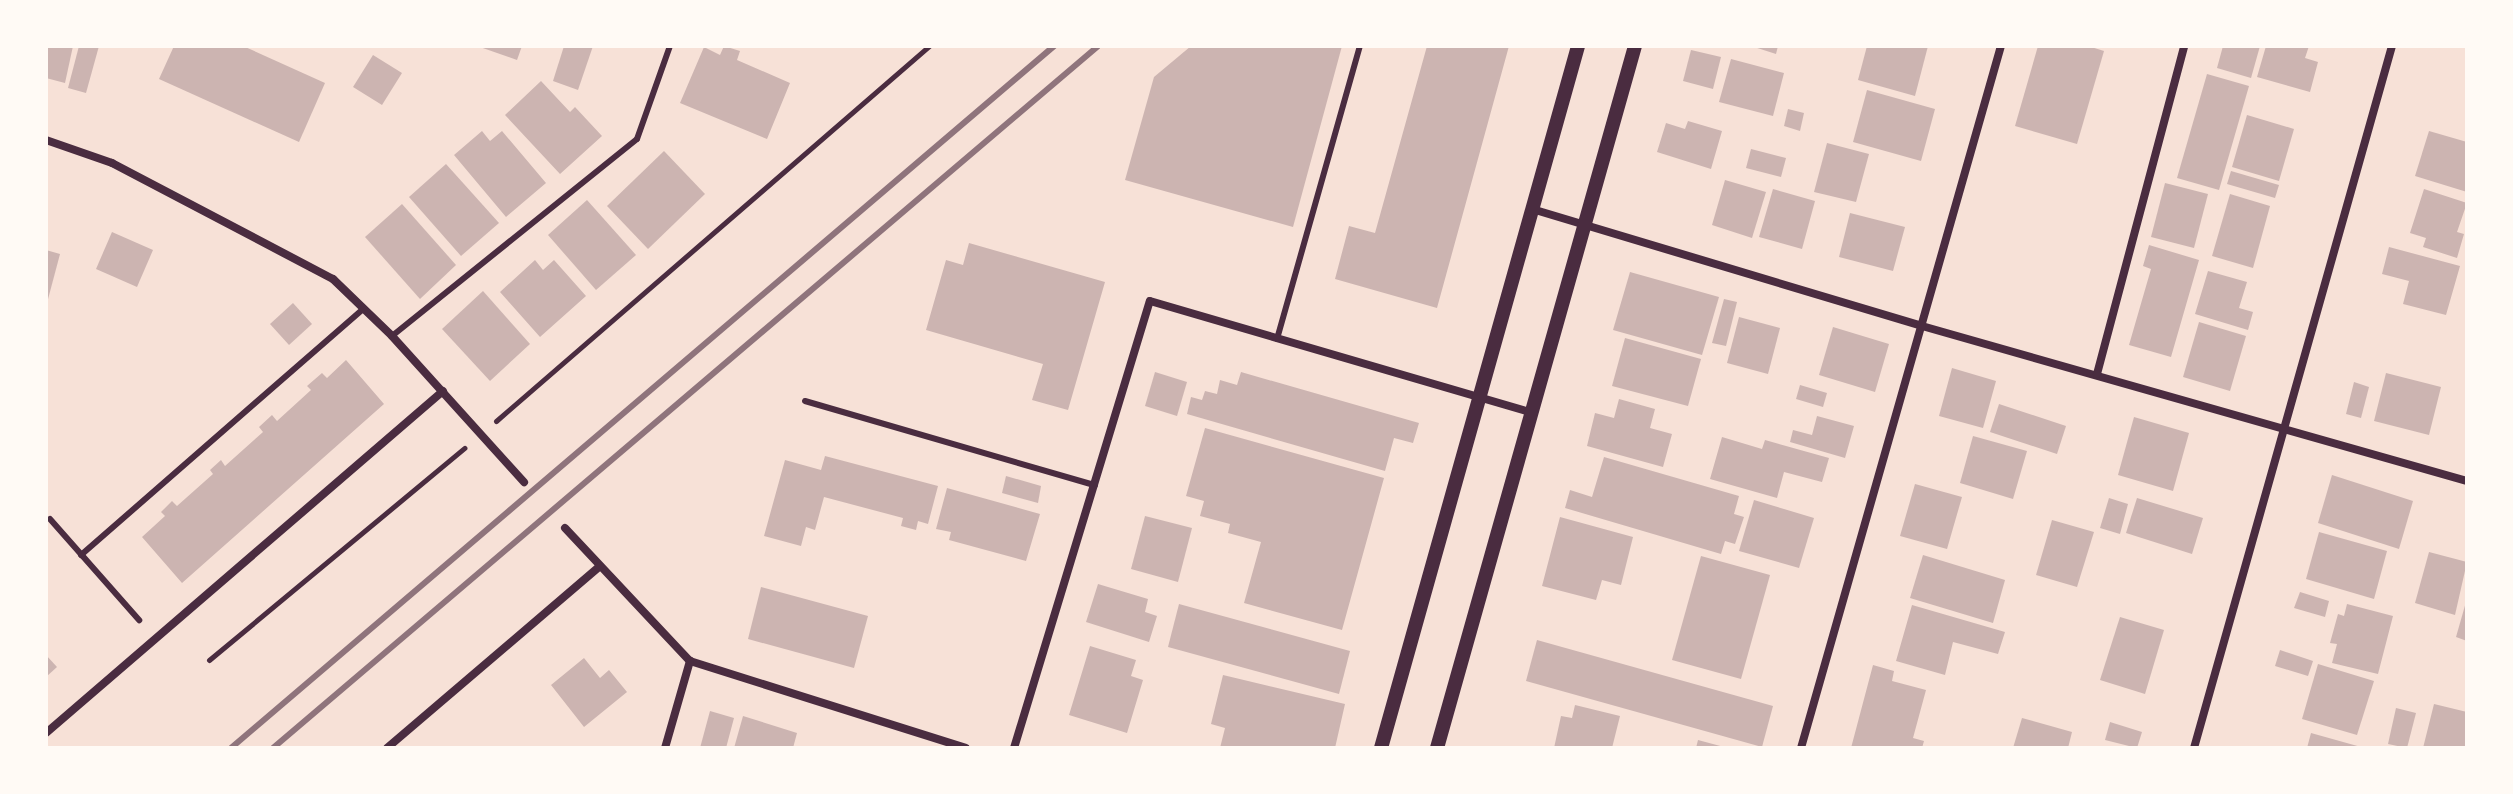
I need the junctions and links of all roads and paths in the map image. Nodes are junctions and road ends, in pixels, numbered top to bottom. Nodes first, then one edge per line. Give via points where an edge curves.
1 (670, 46) edge
2 (929, 46) edge
3 (1360, 46) edge
4 (1578, 46) edge
5 (1635, 46) edge
6 (2001, 46) edge
7 (2184, 46) edge
8 (2392, 46) edge
9 (46, 140) edge
10 (1532, 209) junction
11 (1585, 222) junction
12 (363, 309) junction
13 (1922, 326) junction
14 (392, 336) junction
15 (1277, 339) junction
16 (2097, 374) junction
17 (443, 391) junction
18 (1479, 397) junction
19 (805, 401) dead end
20 (1532, 413) junction
21 (2282, 426) junction
22 (480, 435) junction
23 (2467, 481) edge
24 (524, 482) dead end
25 (1095, 485) junction
26 (50, 519) dead end
27 (565, 528) dead end
28 (81, 555) junction
29 (600, 566) junction
30 (139, 620) dead end
31 (209, 660) dead end
32 (690, 661) junction
33 (46, 733) edge
34 (387, 748) edge
35 (665, 748) edge
36 (966, 748) edge
37 (1014, 748) edge
38 (1381, 748) edge
39 (1437, 748) edge
40 (1801, 748) edge
41 (2194, 748) edge

1 - 14 lane via 637,139
2 - 22 path
3 - 15 lane
4 - 10 street
5 - 11 street
6 - 13 street
7 - 16 street
8 - 21 street
9 - 12 street via 112,163 333,279
10 - 11 street
10 - 18 street
11 - 13 street
11 - 20 street
12 - 14 street
12 - 28 lane
13 - 16 street
13 - 40 street
14 - 17 street
15 - 18 street
15 - 25 street via 1150,301
16 - 21 street
17 - 22 street
17 - 33 street
18 - 20 street
18 - 38 street
19 - 25 lane
20 - 39 street
21 - 23 street
21 - 41 street
22 - 24 street
22 - 31 path
25 - 37 street
26 - 28 lane
27 - 29 street
28 - 30 lane
29 - 32 street
29 - 34 street
32 - 35 street
32 - 36 street

